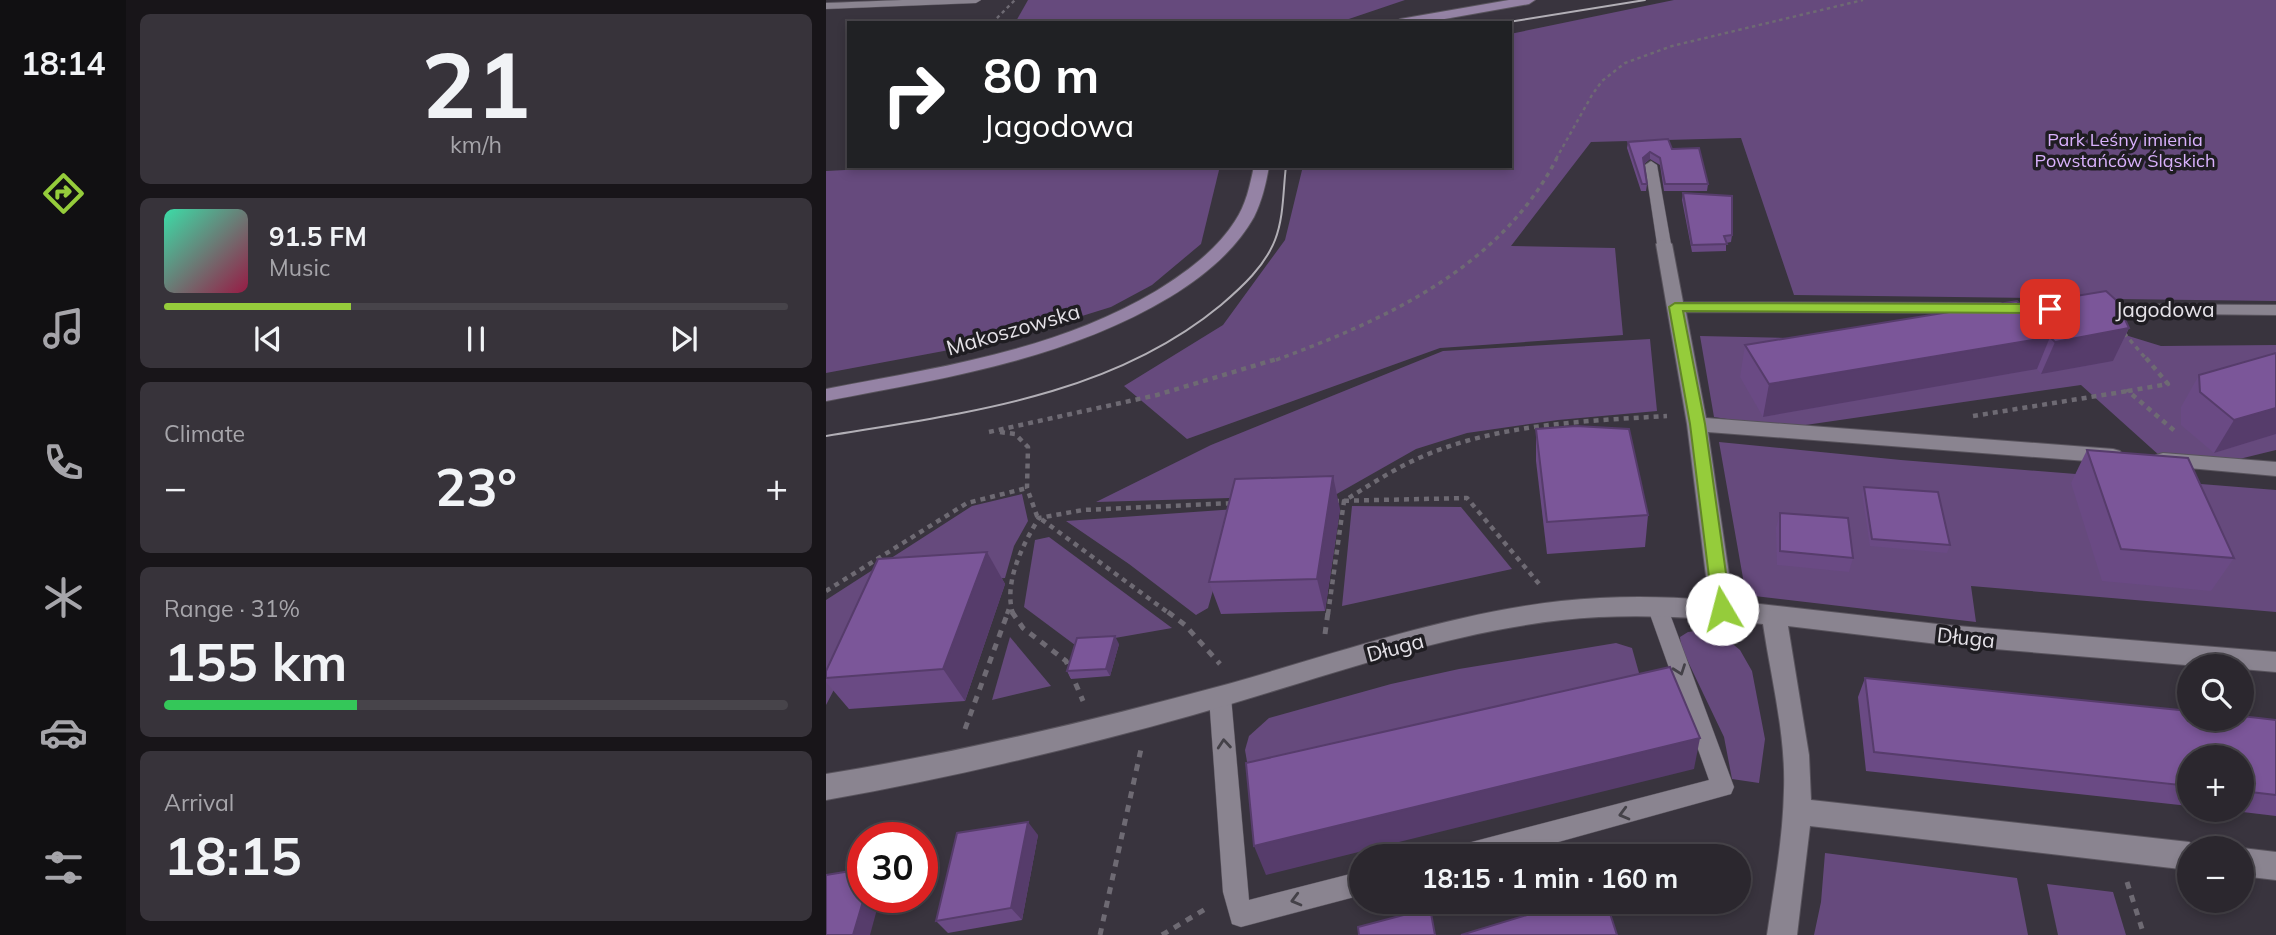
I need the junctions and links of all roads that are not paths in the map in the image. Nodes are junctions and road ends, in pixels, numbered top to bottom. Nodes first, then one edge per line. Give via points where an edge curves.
1 (976, 0) edge
2 (1529, 0) edge
3 (1511, 1) edge
4 (826, 6) edge
5 (1410, 21) edge
6 (1651, 165) edge
7 (1262, 168) edge
8 (1664, 244) joint
9 (1675, 307) junction
10 (2020, 309) edge
11 (2076, 309) edge
12 (2276, 310) edge
13 (826, 395) edge
14 (1696, 419) junction
15 (2276, 469) edge
16 (1657, 606) junction
17 (1722, 609) junction
18 (1774, 617) junction
19 (2276, 662) edge
20 (1231, 694) junction
21 (826, 787) edge
22 (1798, 812) junction
23 (1509, 844) edge
24 (2177, 855) edge
25 (2254, 863) edge
26 (2276, 866) edge
27 (1349, 886) edge
28 (1782, 935) edge

1 - 4 lane
2 - 3 main road
3 - 5 main road
6 - 8 lane
7 - 13 main road, Makoszowska via 1245,220 1230,240 1202,268 1158,298 1053,346
8 - 9 street
9 - 10 street
9 - 14 street
11 - 12 street, Jagodowa
14 - 15 street
14 - 17 street
16 - 17 street, Długa
16 - 20 street, Długa via 1562,611 1461,629
16 -> 23 lane via 1723,787
17 - 18 street, Długa
18 - 19 street, Długa
18 - 22 street via 1796,755
20 - 21 street, Długa via 952,766
27 -> 20 lane via 1241,915 1235,892
22 - 24 street
22 - 28 street
25 - 26 street

